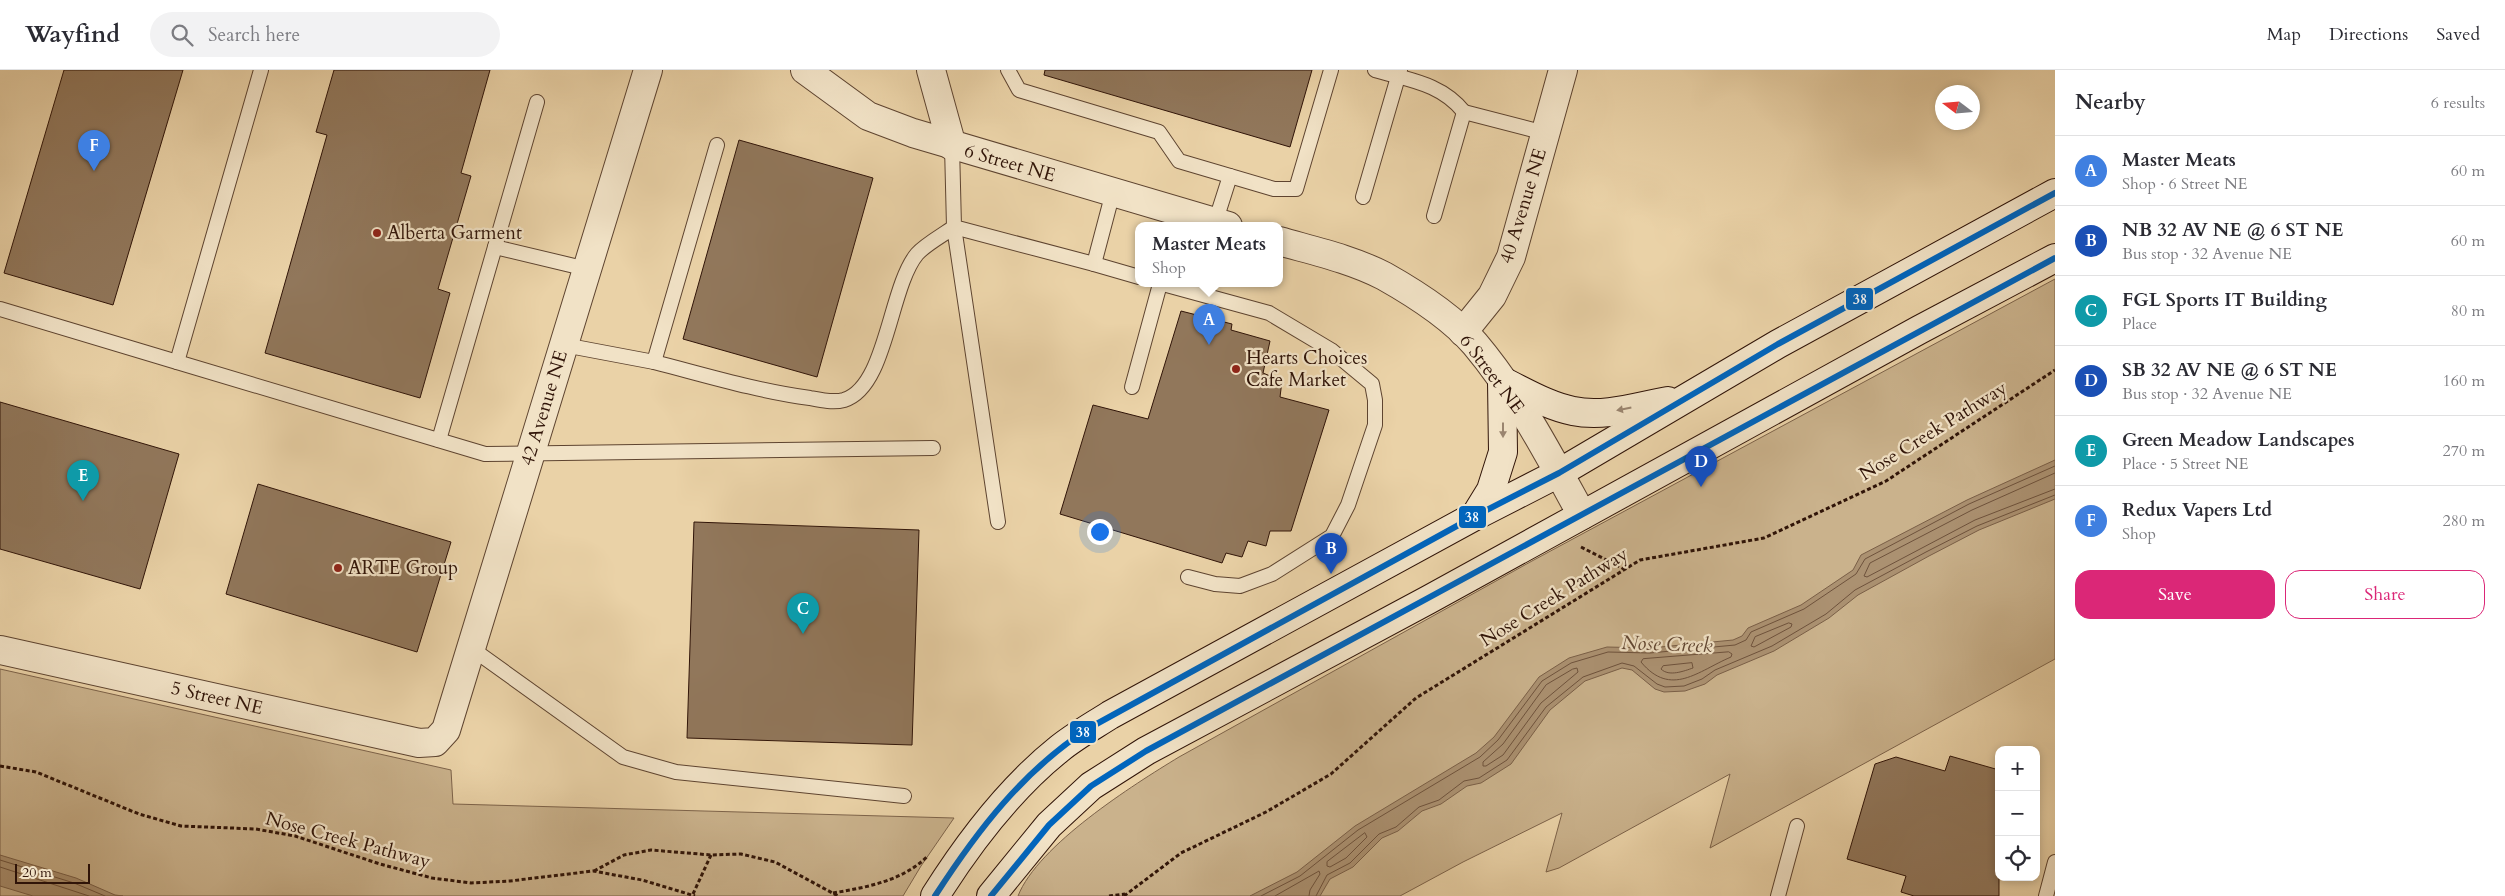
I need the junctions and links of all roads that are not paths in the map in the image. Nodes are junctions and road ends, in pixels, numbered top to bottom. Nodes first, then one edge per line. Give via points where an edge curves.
1 (262, 70) edge
2 (648, 70) edge
3 (806, 70) edge
4 (930, 70) edge
5 (1008, 70) edge
6 (1331, 70) edge
7 (1375, 70) edge
8 (1563, 70) edge
9 (1399, 74) edge
10 (537, 102) dead end
11 (1464, 112) junction
12 (1545, 133) junction
13 (717, 145) dead end
14 (952, 146) junction
15 (1230, 176) junction
16 (1113, 192) junction
17 (2055, 193) edge
18 (1363, 197) dead end
19 (1434, 216) dead end
20 (1215, 222) edge
21 (1222, 222) edge
22 (954, 227) junction
23 (1283, 242) edge
24 (495, 247) junction
25 (2055, 258) edge
26 (1094, 264) junction
27 (588, 268) junction
28 (1135, 276) edge
29 (1161, 287) edge
30 (1173, 287) edge
31 (0, 309) edge
32 (1463, 332) junction
33 (564, 345) junction
34 (178, 362) junction
35 (654, 362) junction
36 (1502, 381) junction
37 (1132, 386) dead end
38 (1690, 396) junction
39 (439, 440) junction
40 (933, 448) dead end
41 (531, 453) junction
42 (1559, 473) junction
43 (1582, 515) junction
44 (1475, 516) junction
45 (998, 522) dead end
46 (1188, 577) dead end
47 (471, 648) junction
48 (0, 650) edge
49 (435, 742) joint
50 (904, 796) dead end
51 (1797, 826) dead end
52 (2055, 862) edge
53 (935, 896) edge
54 (991, 896) edge
55 (1778, 896) edge
56 (2046, 896) edge

1 - 34 lane
2 - 27 main road, 42 Avenue NE
3 - 14 main road, 6 Street NE via 868,116
4 - 14 main road
5 - 15 lane via 1019,90 1159,132 1179,161
6 - 15 lane via 1296,189 1274,189
7 - 9 lane
8 - 12 main road, 40 Avenue NE
9 - 11 lane via 1442,90
9 - 18 lane
10 - 24 lane
11 - 12 lane
11 - 19 lane
12 - 32 main road, 40 Avenue NE via 1510,257 1492,296
13 - 35 lane
14 - 16 main road, 6 Street NE
14 - 22 lane
15 - 21 lane
16 - 20 main road, 6 Street NE
16 - 26 lane
17 - 38 main road via 1778,344
22 - 26 lane
22 - 35 lane via 918,253 901,285 876,365 862,388 844,400 787,395
22 - 45 lane
23 - 32 main road, 6 Street NE via 1345,260 1382,276 1423,299
24 - 27 lane
24 - 39 lane
25 - 43 main road
26 - 28 lane
27 - 33 main road, 42 Avenue NE
29 - 37 lane
30 - 46 lane via 1269,313 1331,350 1372,384 1374,400 1375,425 1348,506 1332,536 1272,574 1240,586
31 - 34 lane
32 - 36 main road, 6 Street NE
33 - 35 lane
33 - 41 main road, 42 Avenue NE
34 - 39 lane
38 -> 36 main road via 1609,412 1576,412 1554,406
36 - 42 main road, 6 Street NE
36 -> 44 main road via 1503,452 1491,490
38 - 42 main road
39 - 41 lane via 485,454
40 - 41 lane
41 - 47 main road, 42 Avenue NE
42 - 43 main road, 6 Street NE
42 - 44 main road
43 - 54 main road via 1146,751 1091,786 1049,825
44 - 53 main road via 1110,715 1059,749 1013,793 971,842
47 - 49 main road, 42 Avenue NE via 446,730
47 - 50 lane via 623,757 652,767
48 - 49 main road, 5 Street NE via 419,744
51 - 55 lane
52 - 56 lane

